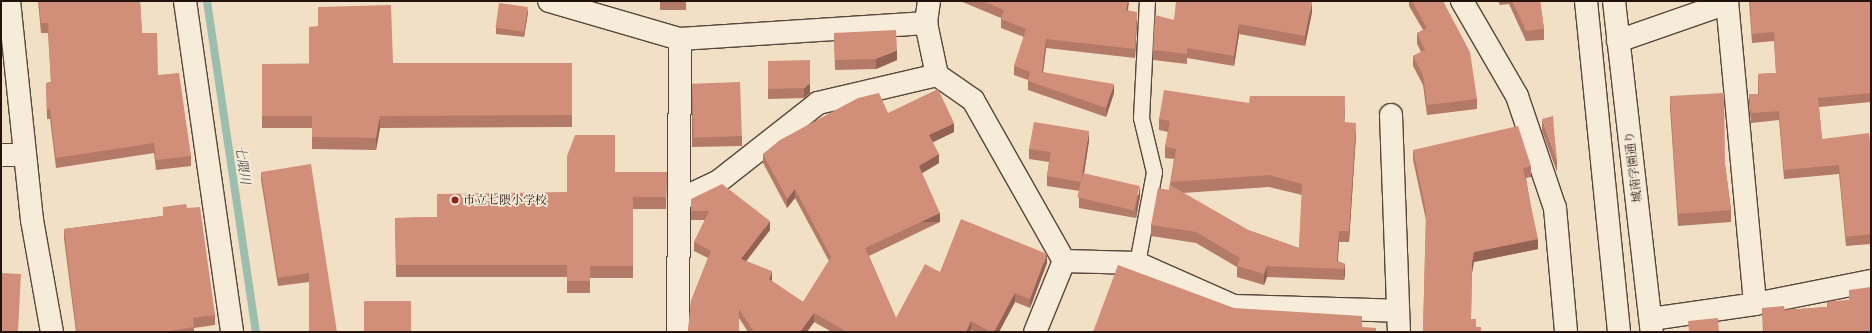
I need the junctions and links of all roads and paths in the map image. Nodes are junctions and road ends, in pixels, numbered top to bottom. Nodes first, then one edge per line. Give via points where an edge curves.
1 (9, 1) edge
2 (185, 1) edge
3 (929, 1) edge
4 (1147, 1) edge
5 (1462, 1) edge
6 (1586, 1) edge
7 (1614, 1) edge
8 (558, 2) edge
9 (1727, 2) edge
10 (926, 23) junction
11 (680, 39) junction
12 (1618, 41) junction
13 (8, 58) edge
14 (937, 75) junction
15 (1391, 115) dead end
16 (1, 155) edge
17 (25, 155) junction
18 (679, 200) junction
19 (1064, 261) junction
20 (1136, 263) junction
21 (1871, 281) edge
22 (1755, 304) junction
23 (1398, 310) junction
24 (1651, 325) edge
25 (52, 332) edge
26 (232, 332) edge
27 (678, 332) edge
28 (1035, 332) edge
29 (1398, 332) edge
30 (1566, 332) edge
31 (1619, 332) edge

1 - 13 street
2 - 26 street
3 - 10 street
4 - 20 lane via 1141,118 1154,172
5 - 30 street via 1517,96 1555,208
6 - 31 street
7 - 12 street, 城南学園通り
8 - 11 street
9 - 12 street
9 - 22 street
10 - 11 street
10 - 14 street
11 - 18 street
12 - 24 street, 城南学園通り
13 - 17 street
14 - 18 street via 818,104 719,181
14 - 19 street via 972,100
15 - 23 street
16 - 17 street
17 - 25 street
18 - 27 street
19 - 20 street
19 - 28 street
20 - 23 street via 1234,306
21 - 22 street
22 - 24 street
23 - 29 street

